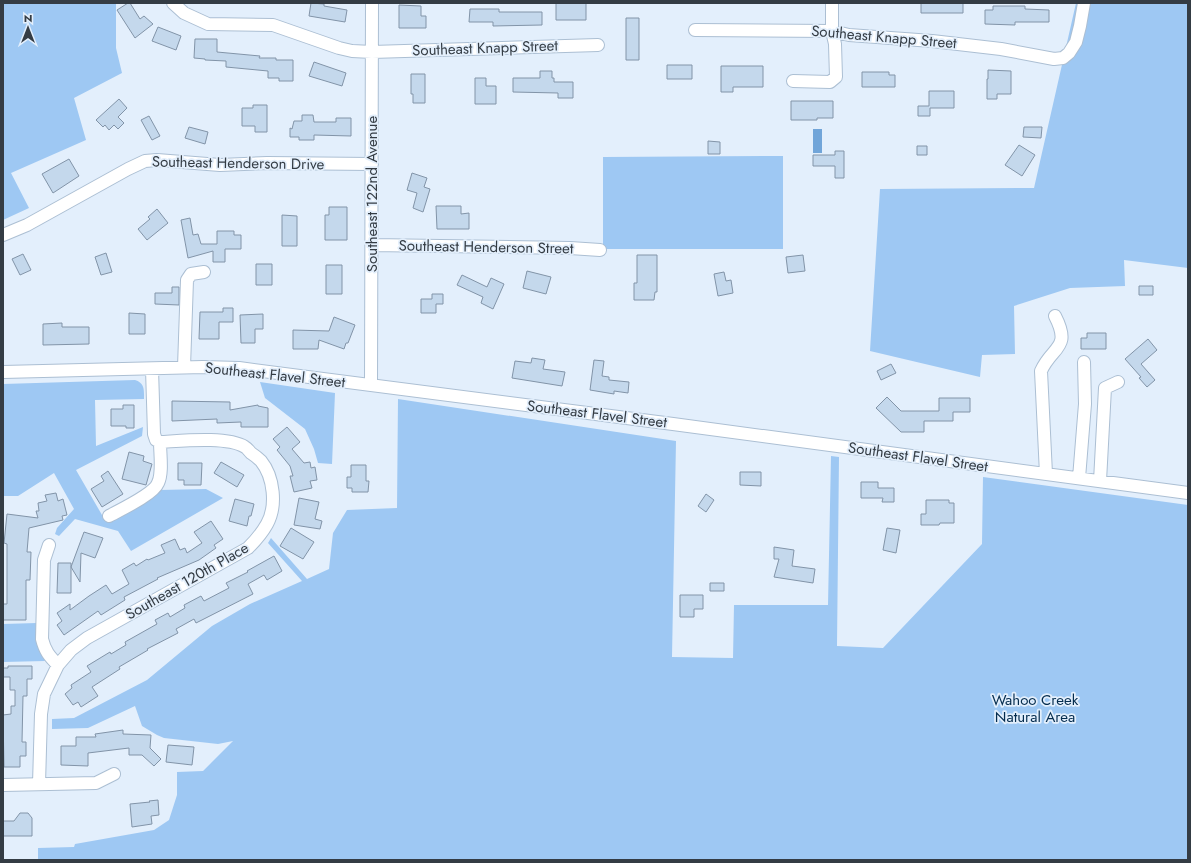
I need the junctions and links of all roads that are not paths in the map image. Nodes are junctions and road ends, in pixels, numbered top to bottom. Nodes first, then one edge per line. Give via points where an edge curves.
1 (173, 3) edge
2 (372, 3) edge
3 (832, 3) edge
4 (1084, 3) edge
5 (695, 30) dead end
6 (832, 31) junction
7 (598, 45) dead end
8 (372, 52) junction
9 (793, 81) dead end
10 (372, 164) junction
11 (3, 235) edge
12 (372, 246) junction
13 (600, 250) dead end
14 (204, 272) dead end
15 (1055, 316) dead end
16 (1084, 362) dead end
17 (184, 367) junction
18 (152, 368) junction
19 (3, 372) edge
20 (1118, 382) dead end
21 (371, 385) junction
22 (160, 442) junction
23 (1046, 474) junction
24 (1079, 478) junction
25 (1100, 481) junction
26 (1188, 493) edge
27 (109, 516) dead end
28 (49, 545) dead end
29 (58, 665) junction
30 (114, 774) dead end
31 (39, 784) junction
32 (3, 785) edge

1 - 8 street, Southeast Knapp Street via 184,13 208,24 273,25 339,48
2 - 8 street, Southeast 122nd Avenue
3 - 6 street
4 - 6 street, Southeast Knapp Street via 1076,42 1063,58 1054,59 1002,49 849,35
5 - 6 street, Southeast Knapp Street
6 - 9 street via 836,77 830,82
7 - 8 street, Southeast Knapp Street
8 - 10 street, Southeast 122nd Avenue
10 - 11 street, Southeast Henderson Drive via 220,165 145,161 28,225
10 - 12 street, Southeast 122nd Avenue
12 - 13 street, Southeast Henderson Street
12 - 21 street, Southeast 122nd Avenue
14 - 17 street via 191,274 187,280
15 - 23 street via 1061,344 1041,371
16 - 24 street via 1085,404
17 - 18 street, Southeast Flavel Street
17 - 21 street, Southeast Flavel Street via 239,368
18 - 19 street, Southeast Flavel Street
18 - 22 street via 154,434
20 - 25 street via 1105,388
21 - 23 street, Southeast Flavel Street
22 - 27 street via 160,474 156,487
22 - 29 street, Southeast 120th Place via 224,440 244,446 261,461 272,488 273,503 267,524 248,548 87,638 71,650
23 - 24 street, Southeast Flavel Street
24 - 25 street, Southeast Flavel Street
25 - 26 street, Southeast Flavel Street
28 - 29 street via 44,560 42,639 48,655
29 - 31 street, Southeast 120th Place via 44,694
30 - 31 street via 96,783
31 - 32 street

